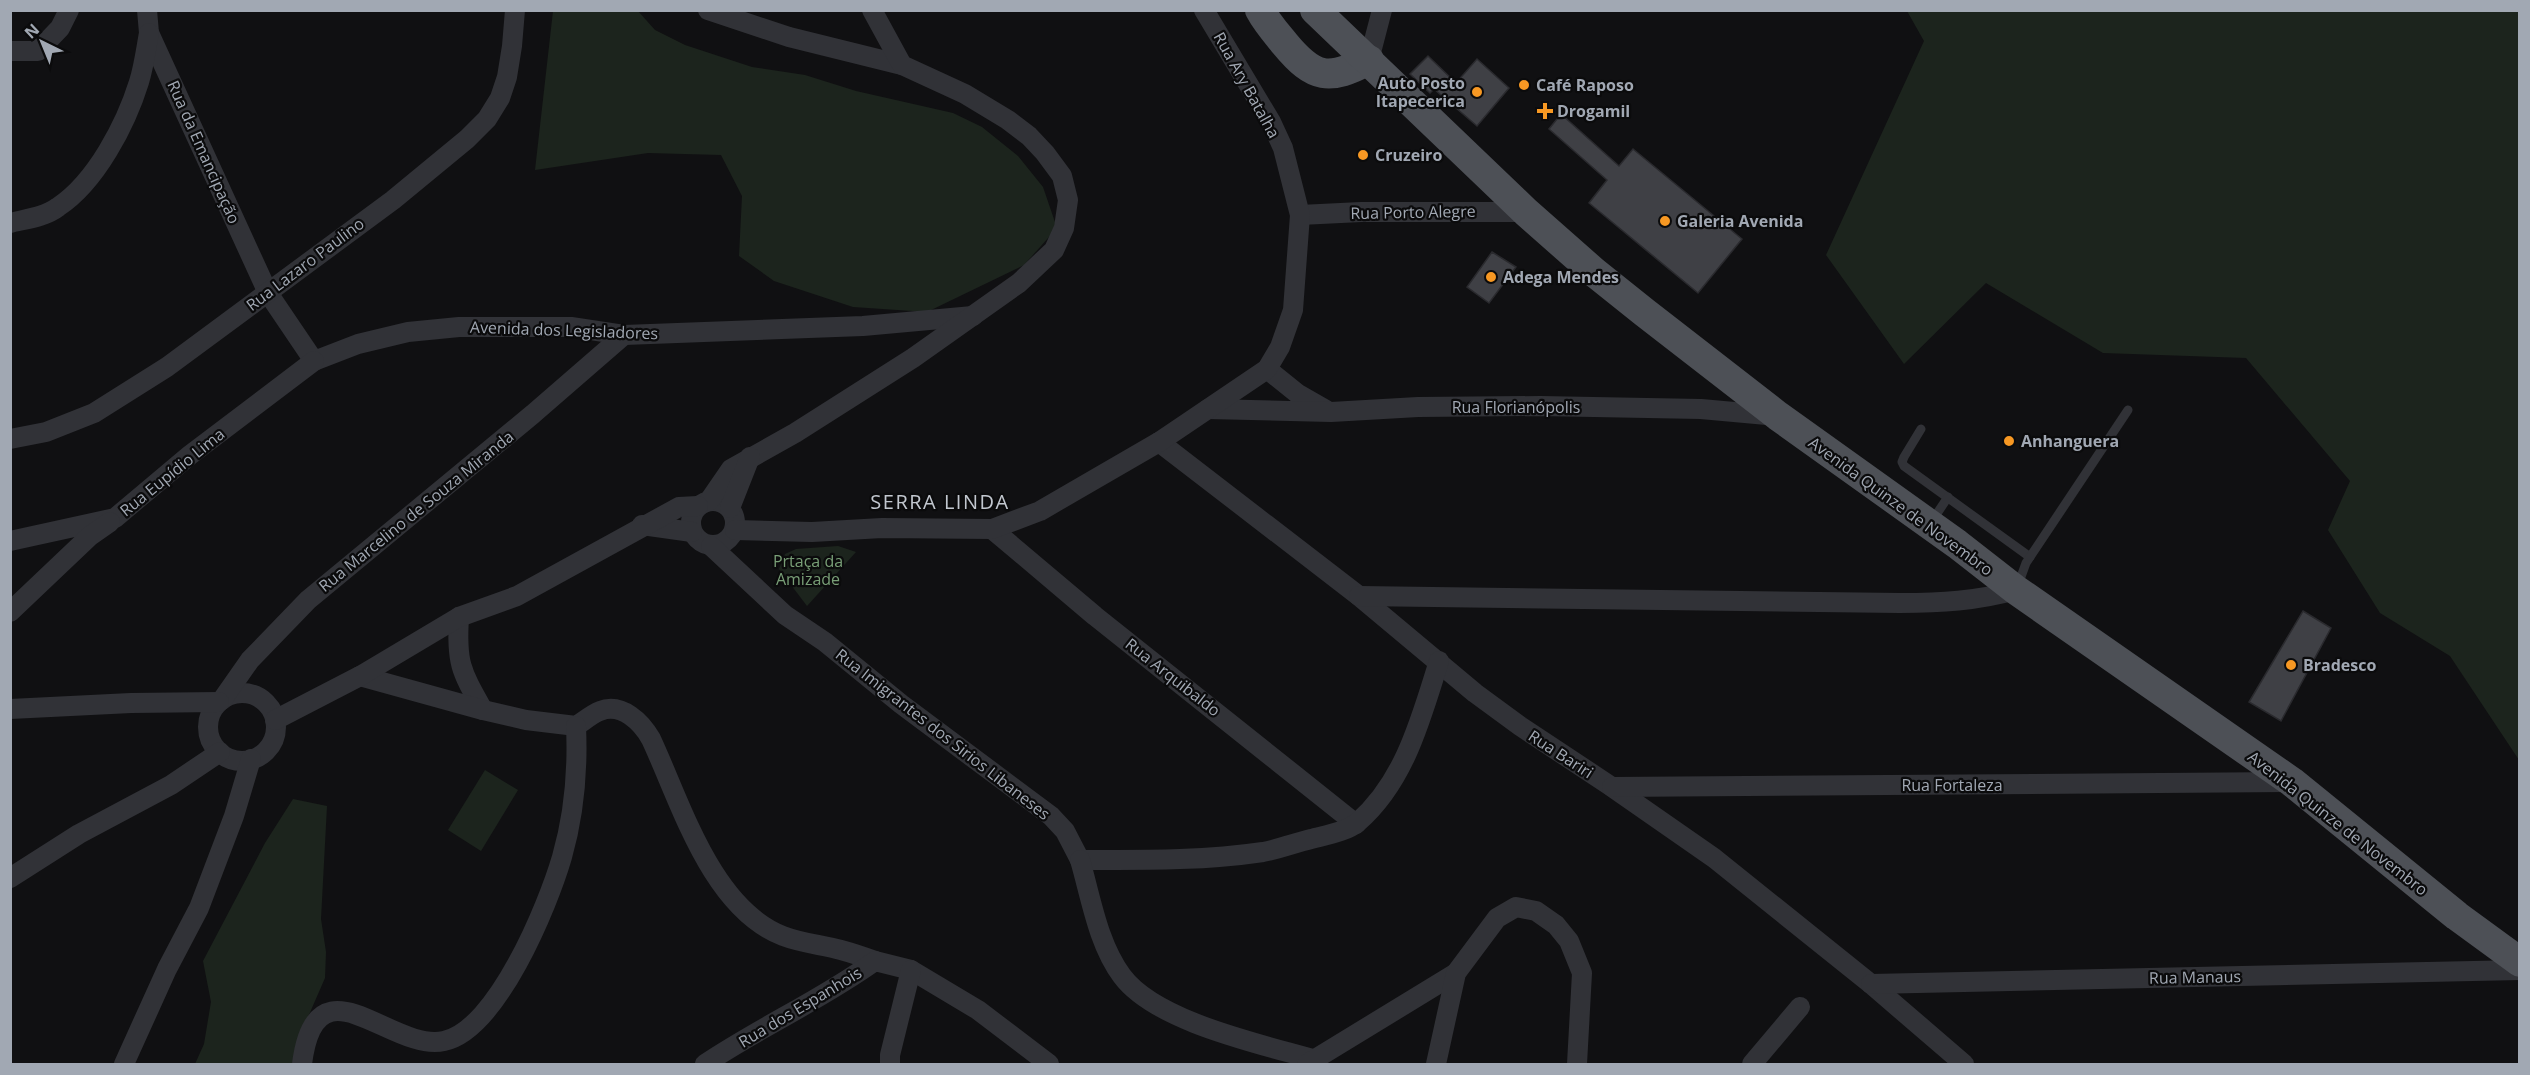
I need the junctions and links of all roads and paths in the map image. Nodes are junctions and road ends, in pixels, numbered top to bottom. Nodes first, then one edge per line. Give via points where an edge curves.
1 (69, 10) edge
2 (147, 10) edge
3 (515, 10) edge
4 (708, 10) edge
5 (872, 10) edge
6 (1204, 10) edge
7 (1260, 10) edge
8 (1315, 10) edge
9 (1382, 10) edge
10 (149, 33) junction
11 (10, 51) edge
12 (1369, 60) junction
13 (902, 65) junction
14 (1526, 212) junction
15 (1300, 215) junction
16 (10, 222) edge
17 (268, 292) junction
18 (974, 316) junction
19 (624, 335) junction
20 (314, 361) junction
21 (1266, 369) junction
22 (1740, 385) junction
23 (1208, 409) junction
24 (1701, 409) junction
25 (2128, 410) dead end
26 (1331, 412) junction
27 (1778, 417) junction
28 (1921, 429) dead end
29 (10, 439) edge
30 (1159, 442) junction
31 (750, 457) junction
32 (1948, 497) junction
33 (704, 504) junction
34 (115, 518) junction
35 (732, 523) junction
36 (642, 525) junction
37 (1929, 525) junction
38 (992, 529) junction
39 (692, 532) junction
40 (10, 541) edge
41 (711, 546) junction
42 (2030, 557) junction
43 (2016, 590) junction
44 (1359, 596) junction
45 (766, 598) junction
46 (10, 612) edge
47 (459, 617) junction
48 (1439, 661) junction
49 (360, 676) junction
50 (220, 701) junction
51 (10, 709) edge
52 (483, 710) junction
53 (275, 720) junction
54 (576, 726) junction
55 (220, 752) junction
56 (251, 759) junction
57 (2292, 782) junction
58 (1612, 787) junction
59 (1356, 824) junction
60 (1080, 860) junction
61 (10, 878) edge
62 (875, 961) junction
63 (2520, 962) edge
64 (911, 970) junction
65 (2520, 970) edge
66 (1456, 973) junction
67 (1871, 984) junction
68 (1800, 1007) dead end
69 (1312, 1062) edge
70 (123, 1065) edge
71 (302, 1065) edge
72 (705, 1065) edge
73 (890, 1065) edge
74 (1049, 1065) edge
75 (1436, 1065) edge
76 (1577, 1065) edge
77 (1752, 1065) edge
78 (1964, 1065) edge

1 - 11 street via 60,28 38,51
2 - 10 street, Rua da Emancipação
3 - 17 street, Rua Lazaro Paulino via 507,77 488,118 427,172
4 - 13 street via 789,37
5 - 13 street
6 - 15 street, Rua Ary Batalha via 1271,122
7 - 12 main road via 1302,64 1312,71 1339,74
8 - 12 main road, Avenida Quinze de Novembro
9 - 12 street
10 - 16 street via 139,82 100,165 58,208
10 - 17 street, Rua da Emancipação
12 - 14 main road, Avenida Quinze de Novembro
13 - 18 street via 1008,120 1029,136 1062,176 1068,200 1064,228 1054,250 1019,283
14 - 15 street, Rua Porto Alegre
14 - 22 main road, Avenida Quinze de Novembro via 1594,272
15 - 21 street, Rua Ary Batalha via 1293,310 1280,346
17 - 20 street
17 - 29 street, Rua Lazaro Paulino via 167,367 94,413 46,432
18 - 19 street, Avenida dos Legisladores via 862,326
18 - 31 street via 795,433
19 - 20 street, Avenida dos Legisladores via 571,327 459,327 408,332 358,344
19 - 50 street, Rua Marcelino de Souza Miranda via 308,600 249,660
20 - 34 street, Rua Eupídio Lima via 190,455
21 - 23 street
21 - 26 street via 1298,394
22 - 24 street
22 - 27 main road, Avenida Quinze de Novembro
23 - 26 street, Rua Florianópolis
23 - 30 street
24 - 26 street, Rua Florianópolis via 1540,406
24 - 27 street, Rua Florianópolis
25 - 42 lane
27 - 37 main road, Avenida Quinze de Novembro
28 - 32 lane via 1902,462
30 - 38 street via 1040,512
30 - 44 street, Rua Bariri
31 - 33 street via 731,469
31 - 35 street
32 - 37 lane
32 - 42 lane
33 - 35 street via 721,502
33 - 36 street via 679,507
33 - 39 street via 691,518
34 - 40 street, Rua Eupídio Lima
34 - 46 street via 90,536
35 - 38 street via 801,532
35 - 41 street via 721,545
35 - 45 street, Rua Imigrantes dos Sirios Libaneses
36 - 39 street
36 - 47 street via 517,596
37 - 43 main road, Avenida Quinze de Novembro
38 - 59 street, Rua Arquibaldo
39 - 41 street via 699,542
41 - 45 street, Rua Imigrantes dos Sirios Libaneses
42 - 43 lane
43 - 44 street via 1958,602 1900,603
43 - 57 main road, Avenida Quinze de Novembro
44 - 48 street, Rua Bariri
45 - 60 street, Rua Imigrantes dos Sirios Libaneses via 1051,816 1065,831
47 - 49 street
47 - 52 street via 458,657
48 - 58 street, Rua Bariri via 1520,726
48 - 59 street via 1420,721 1396,776
49 - 52 street
49 - 53 street
50 - 51 street
50 - 53 street via 250,693 269,705
50 - 55 street via 208,722 212,744
52 - 54 street
53 - 56 street via 269,747
54 - 62 street via 602,710 633,716 651,739 708,866 740,906 782,935
54 - 71 street via 572,810 562,858 518,962 487,1008 464,1032 445,1041 427,1041 349,1012 334,1011 315,1023 304,1048
55 - 56 street via 240,761
55 - 61 street via 171,785 79,834
56 - 70 street via 199,908 166,969
57 - 58 street, Rua Fortaleza
57 - 63 main road, Avenida Quinze de Novembro
58 - 67 street, Rua Bariri via 1714,858
59 - 60 street via 1265,851 1174,860
60 - 69 street, Rua Imigrantes dos Sirios Libaneses via 1105,945 1121,976 1141,997 1169,1013
62 - 64 street, Rua dos Espanhois
62 - 72 street, Rua dos Espanhois via 845,983
64 - 73 street
64 - 74 street, Rua dos Espanhois via 978,1010
65 - 67 street, Rua Manaus
66 - 69 street
66 - 75 street
66 - 76 street via 1497,918 1516,907 1536,911 1556,925 1569,940 1582,973
67 - 78 street, Rua Bariri
68 - 77 street

